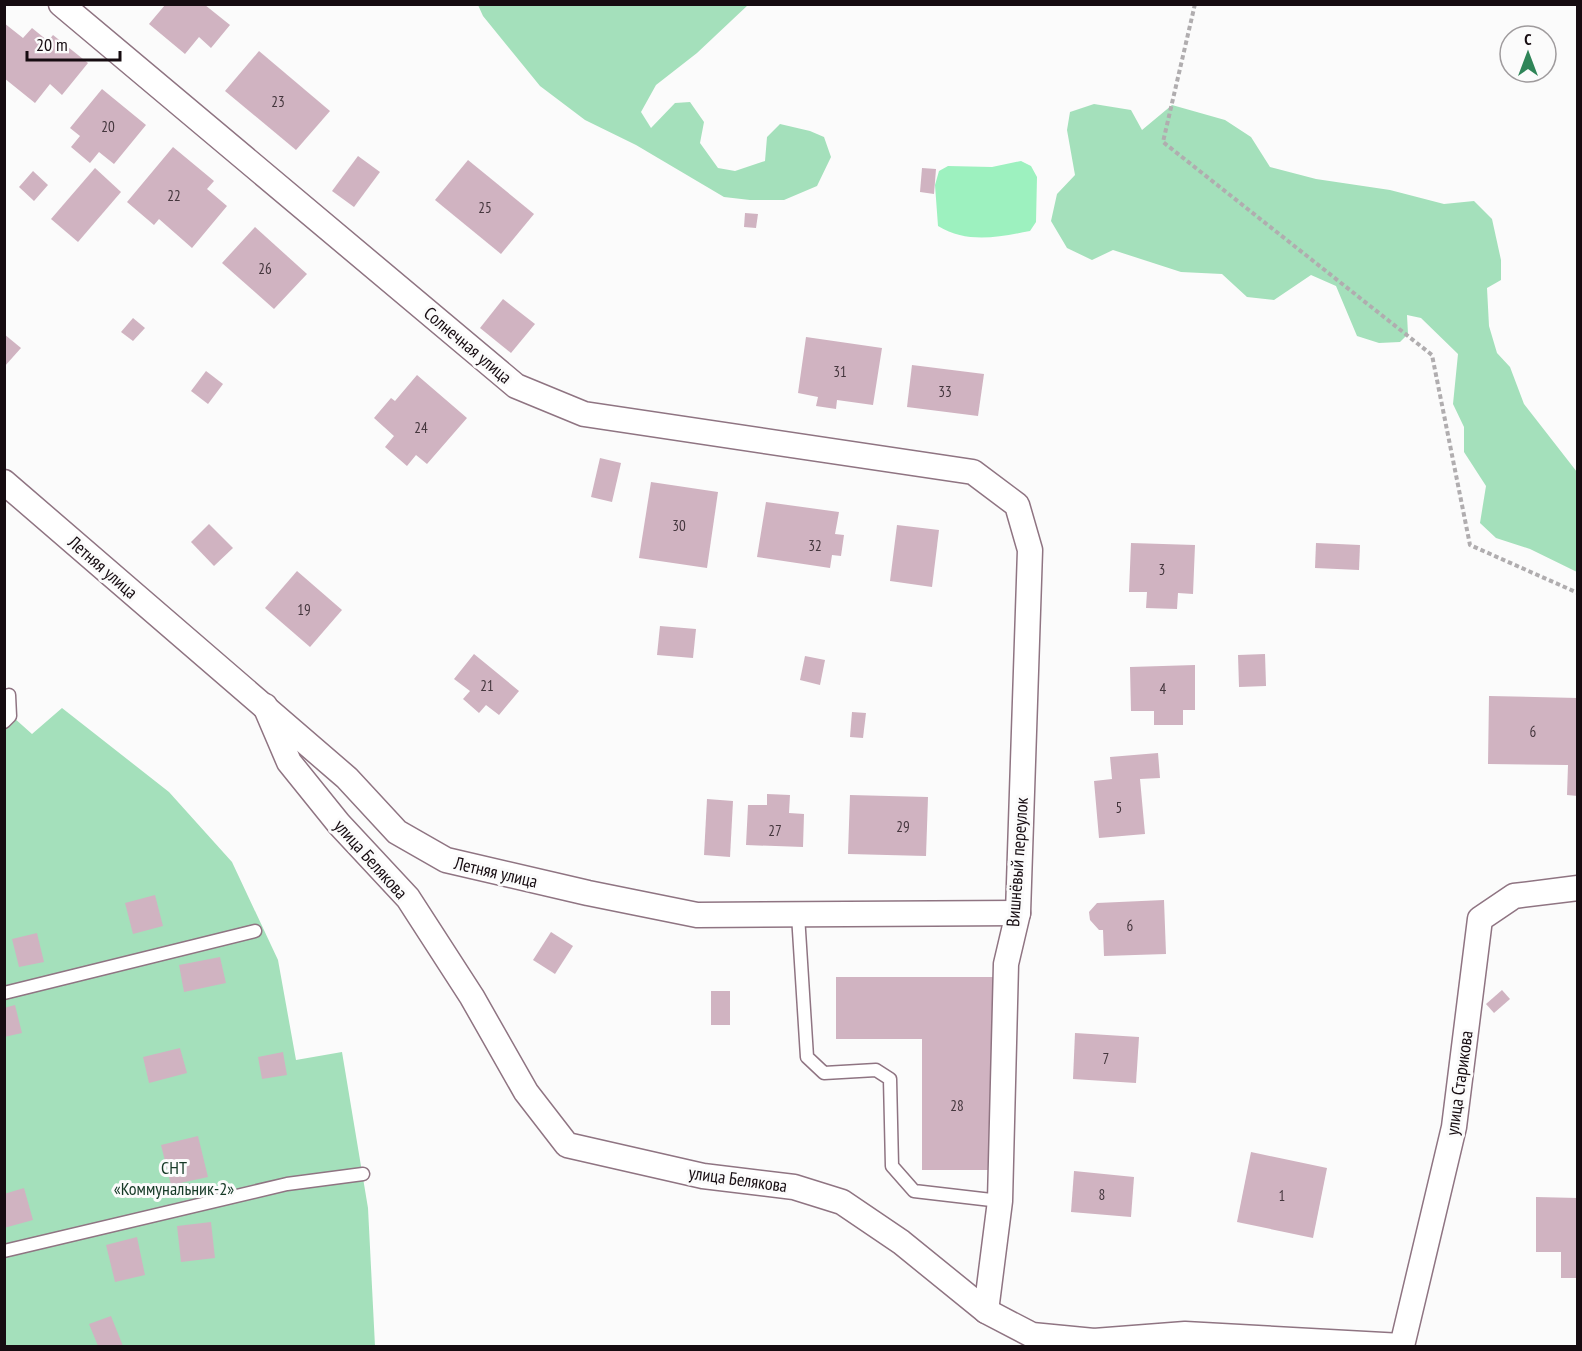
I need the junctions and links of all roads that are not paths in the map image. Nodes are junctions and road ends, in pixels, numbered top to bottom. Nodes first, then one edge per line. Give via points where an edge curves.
1 (62, 4) edge
2 (974, 472) joint
3 (4, 482) edge
4 (9, 695) dead end
5 (265, 706) junction
6 (4, 722) edge
7 (1578, 888) edge
8 (1017, 913) junction
9 (798, 915) junction
10 (255, 931) dead end
11 (4, 993) edge
12 (363, 1174) dead end
13 (1000, 1201) junction
14 (4, 1251) edge
15 (986, 1311) junction
16 (1402, 1347) edge

1 - 2 street, Солнечная улица via 516,386 584,414
2 - 8 street, Вишнёвый переулок via 1017,505 1030,550
3 - 5 street, Летняя улица
4 - 6 lane via 10,716
5 - 9 street, Летняя улица via 347,778 397,832 446,860 697,915
5 - 15 street, улица Белякова via 289,762 339,824 408,898 472,997 526,1092 567,1145 703,1176 794,1187 842,1202 901,1242
7 - 16 street, улица Старикова via 1514,896 1480,919 1454,1127
8 - 9 street, Летняя улица
8 - 13 street, Вишнёвый переулок via 1006,964
9 - 13 lane via 807,1057 824,1073 876,1070 890,1079 892,1166 914,1191
10 - 11 lane
12 - 14 lane via 287,1184
13 - 15 street, Вишнёвый переулок
15 - 16 street, улица Белякова via 1032,1335 1094,1341 1185,1334

